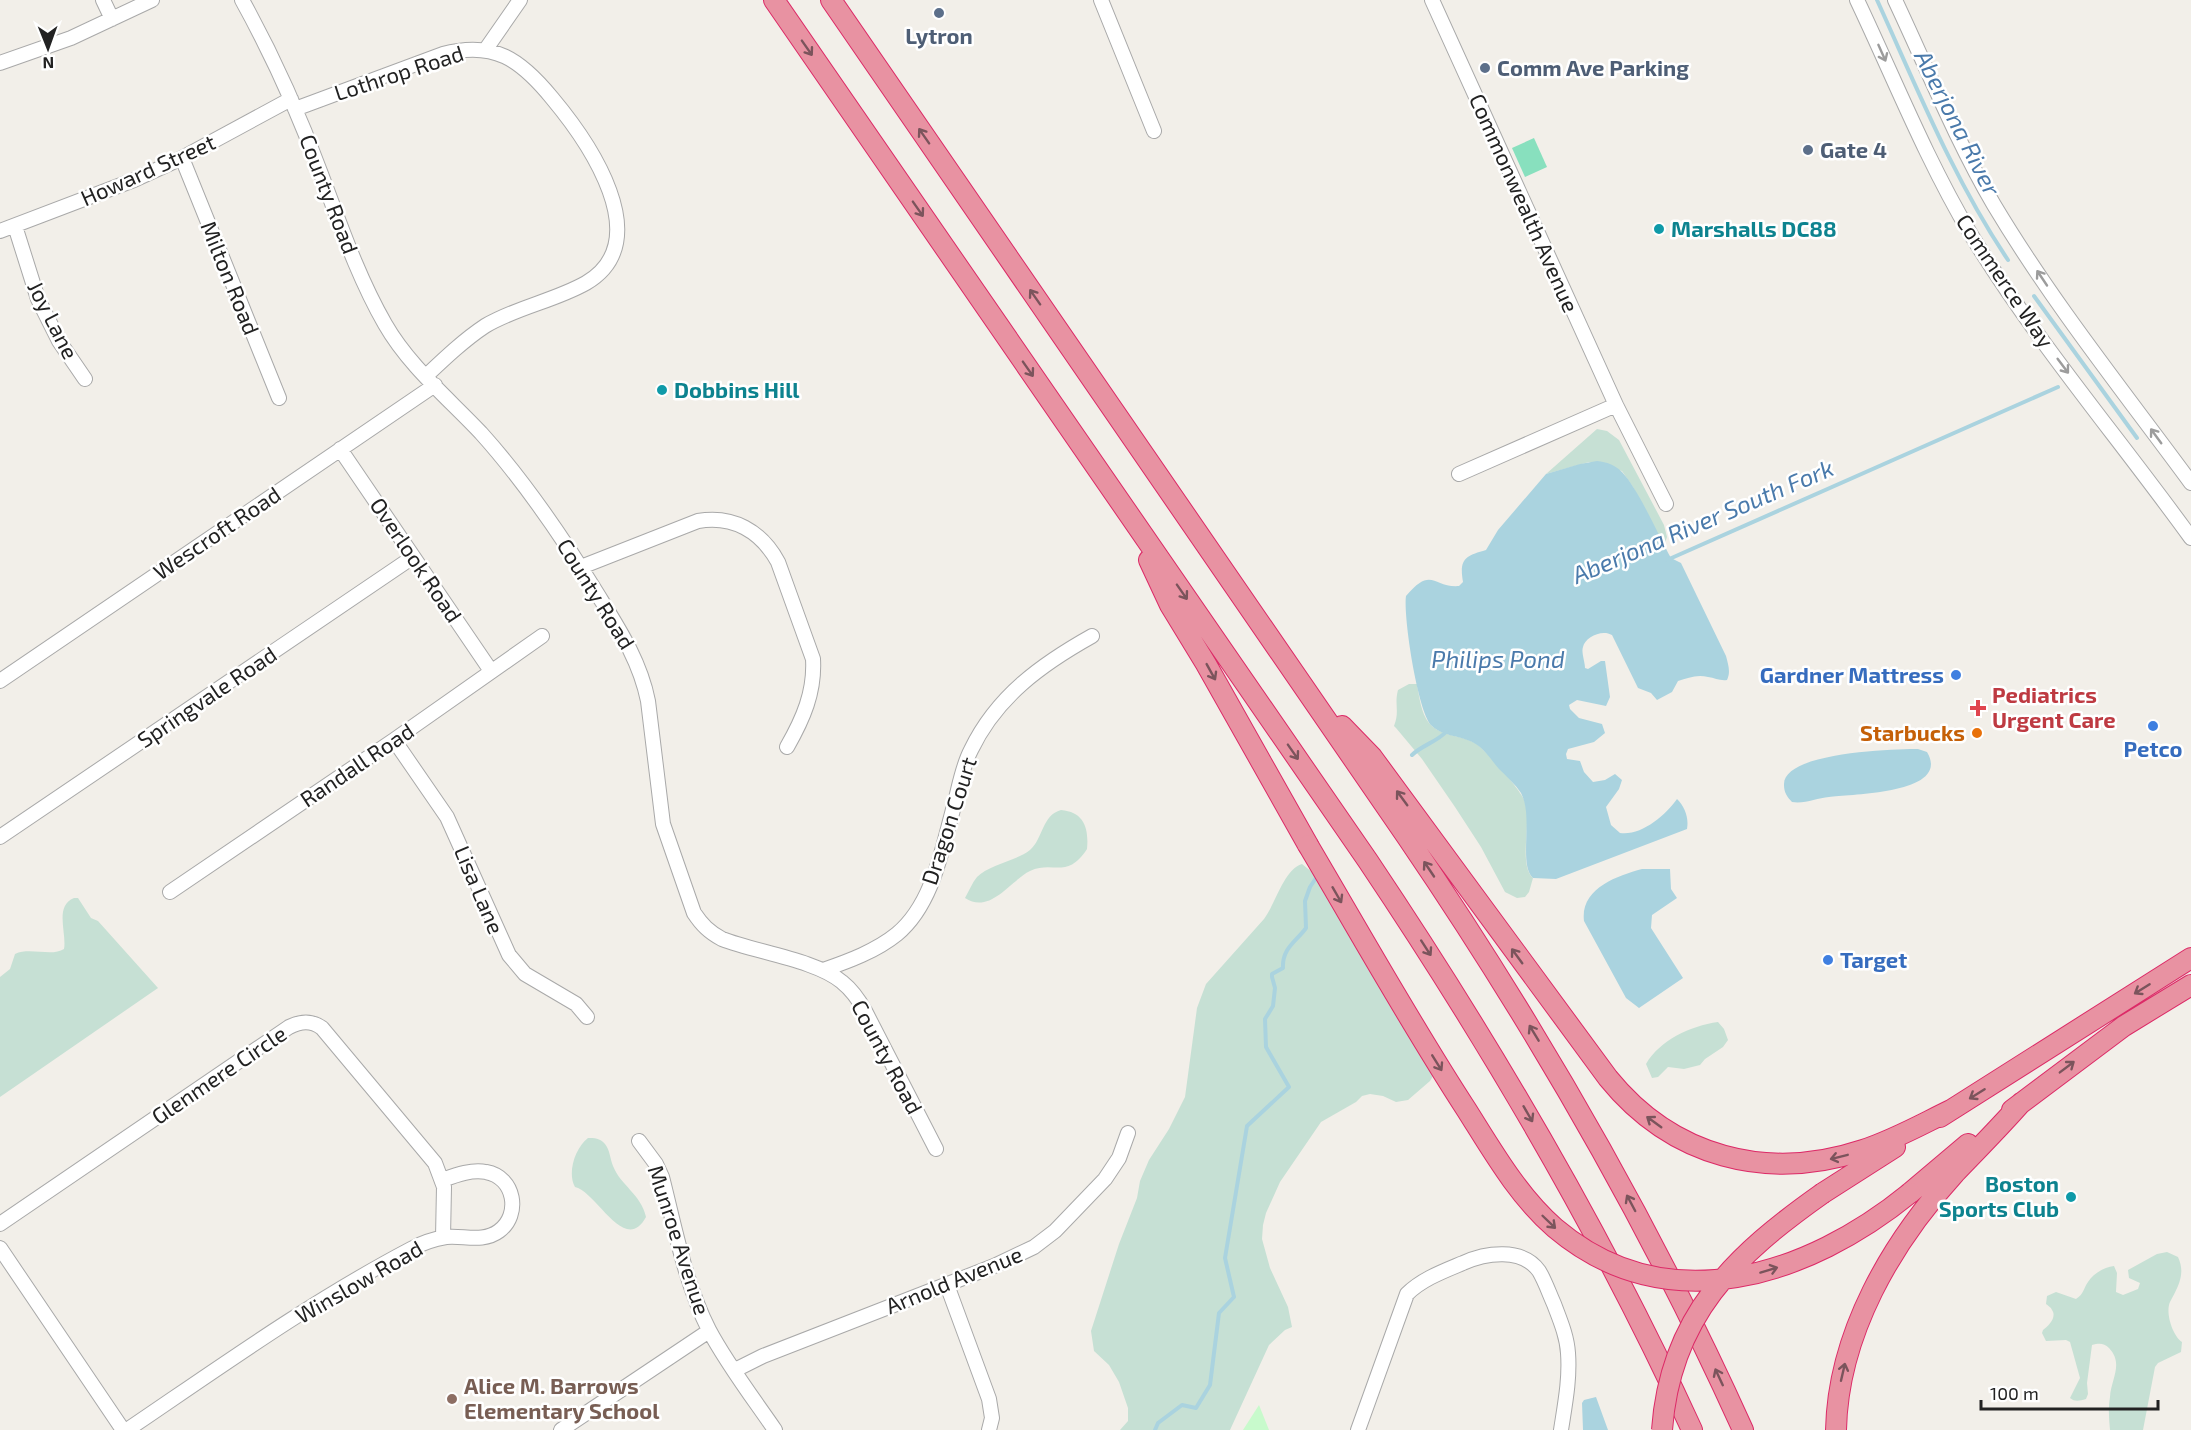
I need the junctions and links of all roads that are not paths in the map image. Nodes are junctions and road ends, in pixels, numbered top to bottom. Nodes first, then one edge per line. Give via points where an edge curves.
1 (103, 0) edge
2 (152, 0) edge
3 (242, 0) edge
4 (520, 0) edge
5 (774, 0) edge
6 (831, 0) edge
7 (1101, 0) edge
8 (1432, 0) edge
9 (1857, 0) edge
10 (1895, 0) edge
11 (112, 19) junction
12 (486, 49) junction
13 (0, 63) edge
14 (293, 104) junction
15 (1154, 131) dead end
16 (182, 158) junction
17 (15, 226) junction
18 (0, 231) edge
19 (85, 379) dead end
20 (430, 380) junction
21 (279, 398) dead end
22 (1616, 405) junction
23 (340, 449) junction
24 (1459, 474) dead end
25 (2191, 483) edge
26 (1666, 504) dead end
27 (1125, 509) junction
28 (2191, 538) edge
29 (413, 557) junction
30 (581, 567) junction
31 (542, 636) dead end
32 (1092, 636) dead end
33 (491, 671) junction
34 (0, 681) edge
35 (1304, 687) junction
36 (394, 740) junction
37 (787, 747) dead end
38 (0, 837) edge
39 (170, 892) dead end
40 (2191, 958) edge
41 (824, 970) junction
42 (2191, 985) edge
43 (587, 1017) dead end
44 (2021, 1103) junction
45 (1951, 1110) junction
46 (1128, 1133) dead end
47 (639, 1142) dead end
48 (936, 1149) dead end
49 (442, 1180) junction
50 (0, 1224) edge
51 (443, 1237) junction
52 (0, 1248) edge
53 (947, 1285) junction
54 (710, 1331) junction
55 (735, 1370) junction
56 (125, 1430) edge
57 (561, 1430) edge
58 (775, 1430) edge
59 (989, 1430) edge
60 (1358, 1430) edge
61 (1561, 1430) edge
62 (1662, 1430) edge
63 (1692, 1430) edge
64 (1743, 1430) edge
65 (1836, 1430) edge

1 - 11 street
2 - 11 street
3 - 14 street, County Road
4 - 12 street
5 -> 27 highway
35 -> 6 highway
7 - 15 street
8 - 22 street, Commonwealth Avenue
9 -> 28 street, Commerce Way via 1933,165 1977,245
25 -> 10 street, Commerce Way via 2008,228 1972,164
11 - 13 street
12 - 14 street, Lothrop Road via 443,54
12 - 20 street, Lothrop Road via 521,65 576,129 612,199 617,241 608,264 598,275 485,326
14 - 16 street, Howard Street
14 - 20 street, County Road via 377,309 395,340
16 - 17 street, Howard Street
16 - 21 street, Milton Road
17 - 18 street, Howard Street
17 - 19 street, Joy Lane via 38,299 59,341
20 - 23 street, Wescroft Road
20 - 30 street, County Road via 522,481
22 - 24 street
22 - 26 street, Commonwealth Avenue
23 - 29 street, Overlook Road
23 - 34 street, Wescroft Road
27 -> 44 highway, bridge via 1170,605 1414,1026 1497,1156 1538,1211 1583,1249 1624,1268 1692,1281 1734,1279 1778,1268 1873,1222
27 -> 63 highway via 1461,1004 1589,1223
29 - 33 street, Overlook Road
29 - 38 street, Springvale Road
30 - 37 street via 698,521 732,522 754,532 778,562 813,659 813,683 806,712
30 - 41 street, County Road via 627,642 645,685 663,824 694,913 709,932 722,939
31 - 33 street, Randall Road
32 - 41 street, Dragon Court via 1028,677 976,740 929,888 910,921 879,945
33 - 36 street, Randall Road
45 -> 35 highway via 1863,1150 1795,1164 1719,1155 1659,1126 1612,1083 1372,757
64 -> 35 highway via 1636,1212 1546,1053 1449,899
36 - 39 street, Randall Road
36 - 43 street, Lisa Lane via 447,817 508,955 525,974 576,1004
40 -> 45 highway
41 - 48 street, County Road via 842,981 859,1001
44 -> 42 highway via 2124,1026
65 -> 44 highway via 1838,1395 1849,1349 1888,1266 1931,1202
45 - 62 highway, bridge via 1764,1236 1717,1285 1677,1356
46 - 53 street, Arnold Avenue via 1113,1169 1055,1231 1022,1254
47 - 54 street, Munroe Avenue via 662,1177 690,1282
49 - 50 street, Glenmere Circle via 427,1153 327,1034 319,1026 304,1022 289,1027
49 - 51 street, Glenmere Circle
49 - 51 street, Winslow Road via 477,1171 491,1173 504,1181 513,1202 508,1221 496,1233 484,1238
51 - 56 street, Winslow Road via 414,1248 322,1300
52 - 56 street
53 - 55 street, Arnold Avenue
53 - 59 street via 989,1400
54 - 55 street, Munroe Avenue
54 - 57 street
55 - 58 street, Munroe Avenue
60 - 61 street via 1407,1294 1447,1270 1496,1253 1517,1257 1538,1269 1562,1325 1568,1368

